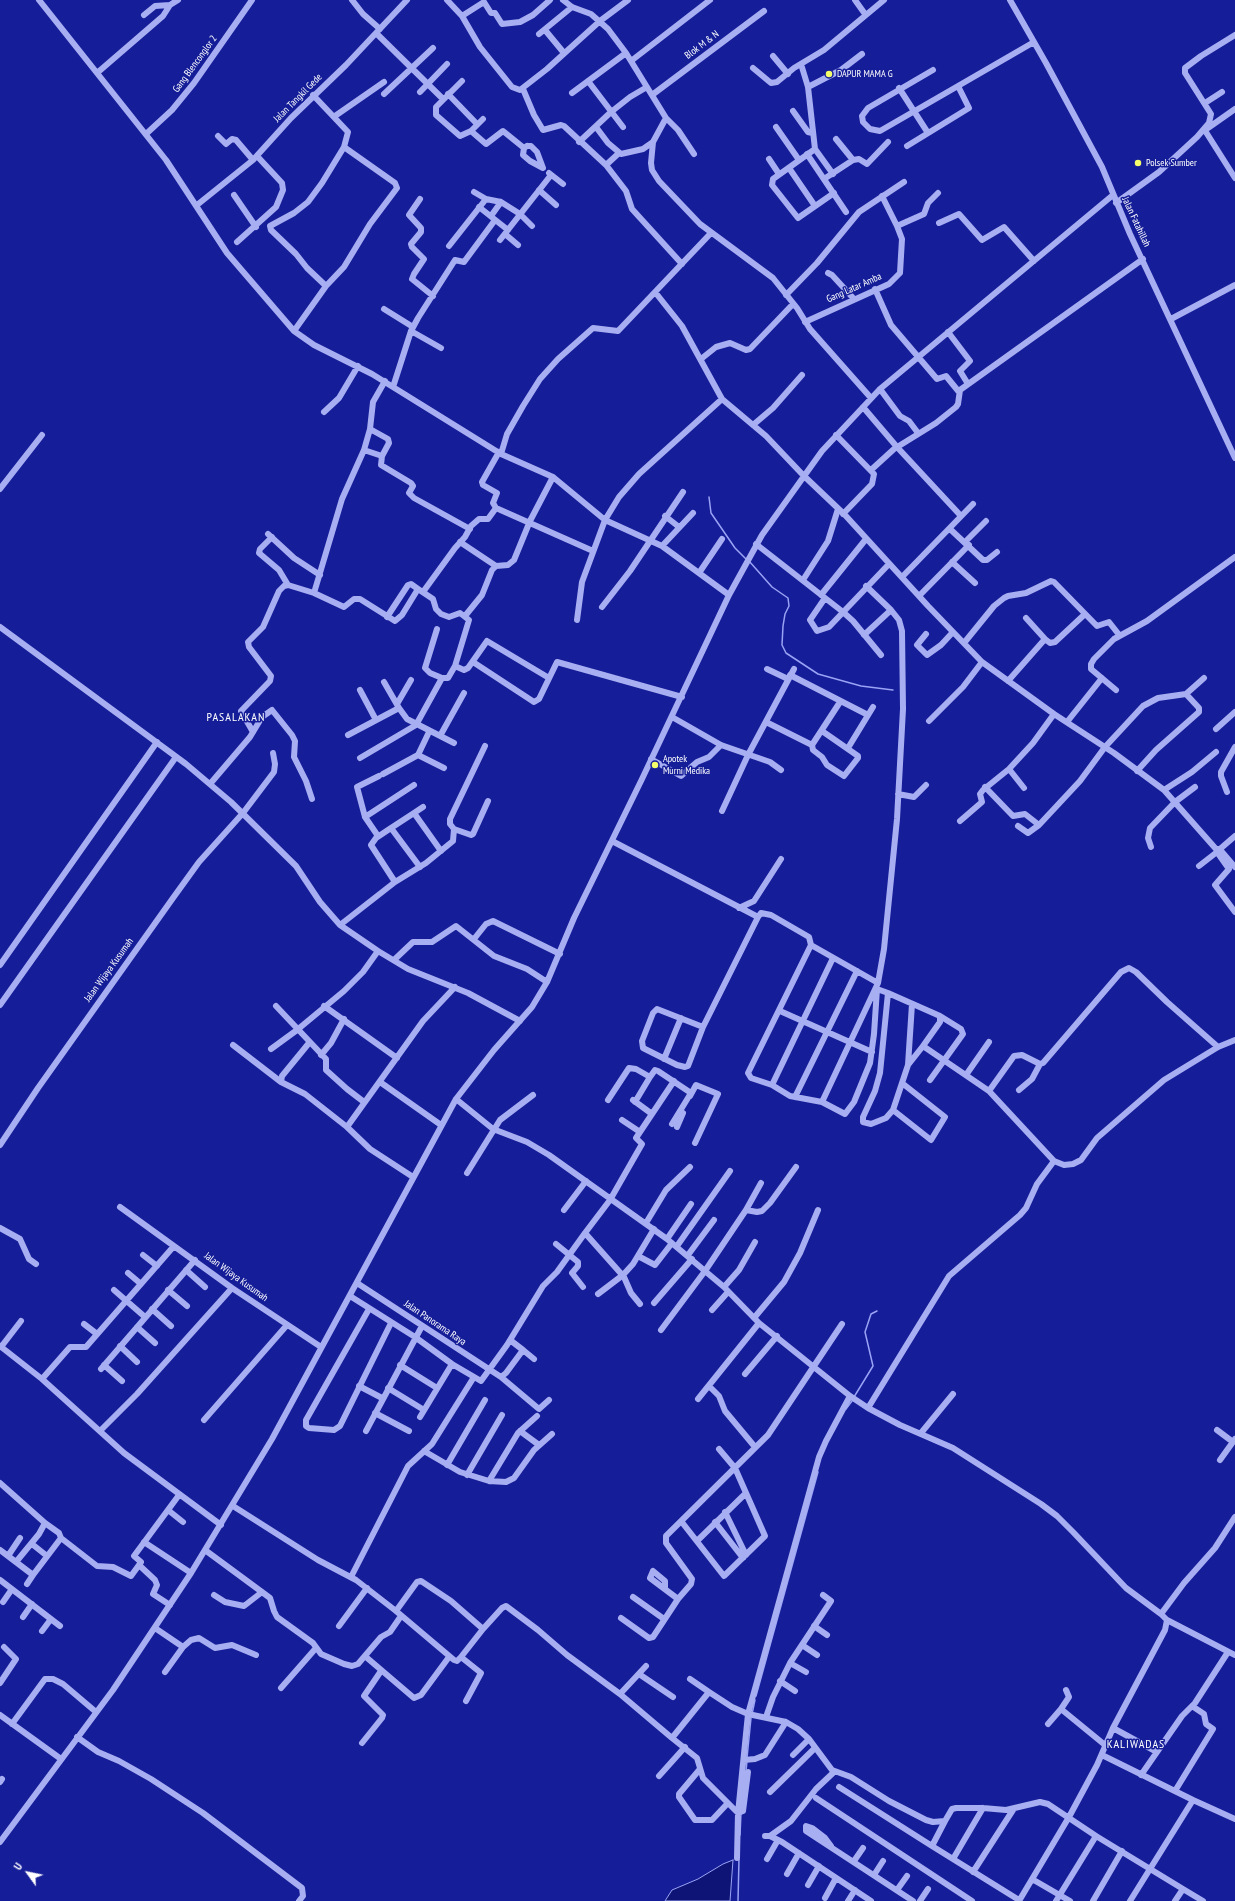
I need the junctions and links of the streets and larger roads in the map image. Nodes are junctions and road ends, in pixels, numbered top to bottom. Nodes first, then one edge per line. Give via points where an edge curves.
1 (178, 0) edge
2 (252, 0) edge
3 (352, 0) edge
4 (407, 0) edge
5 (447, 0) edge
6 (550, 0) edge
7 (563, 0) edge
8 (628, 0) edge
9 (710, 0) edge
10 (855, 0) edge
11 (884, 0) edge
12 (1010, 0) edge
13 (42, 1) edge
14 (170, 5) junction
15 (572, 7) junction
16 (764, 11) dead end
17 (865, 14) junction
18 (144, 15) dead end
19 (462, 16) junction
20 (600, 21) junction
21 (378, 31) junction
22 (1235, 35) edge
23 (1034, 42) junction
24 (433, 48) dead end
25 (564, 53) junction
26 (626, 53) junction
27 (862, 54) dead end
28 (773, 56) dead end
29 (1201, 56) junction
30 (631, 61) junction
31 (1206, 61) dead end
32 (447, 64) dead end
33 (801, 64) junction
34 (412, 68) junction
35 (753, 68) dead end
36 (934, 70) dead end
37 (97, 73) junction
38 (788, 74) junction
39 (462, 81) dead end
40 (588, 81) junction
41 (384, 82) dead end
42 (427, 84) junction
43 (958, 86) junction
44 (647, 87) junction
45 (808, 87) junction
46 (899, 88) junction
47 (523, 89) junction
48 (420, 92) dead end
49 (1222, 92) dead end
50 (572, 93) dead end
51 (384, 94) dead end
52 (313, 95) junction
53 (652, 95) junction
54 (445, 97) junction
55 (1204, 103) junction
56 (1235, 109) edge
57 (915, 111) junction
58 (611, 112) junction
59 (794, 112) dead end
60 (335, 116) junction
61 (666, 118) junction
62 (483, 119) dead end
63 (477, 124) junction
64 (596, 127) junction
65 (623, 127) dead end
66 (776, 127) dead end
67 (471, 130) junction
68 (1204, 130) junction
69 (812, 133) junction
70 (928, 133) junction
71 (146, 134) junction
72 (218, 136) dead end
73 (836, 138) dead end
74 (579, 142) junction
75 (653, 142) junction
76 (888, 142) dead end
77 (907, 146) dead end
78 (344, 147) junction
79 (524, 148) junction
80 (815, 149) junction
81 (619, 154) junction
82 (694, 154) dead end
83 (807, 154) junction
84 (255, 158) junction
85 (769, 159) dead end
86 (799, 160) junction
87 (853, 160) junction
88 (606, 165) junction
89 (543, 168) junction
90 (789, 168) junction
91 (779, 174) junction
92 (833, 174) junction
93 (551, 175) junction
94 (1235, 178) edge
95 (824, 179) junction
96 (904, 182) dead end
97 (563, 184) dead end
98 (539, 190) junction
99 (474, 192) dead end
100 (834, 193) junction
101 (938, 193) dead end
102 (234, 195) dead end
103 (1113, 195) junction
104 (882, 196) junction
105 (420, 199) dead end
106 (486, 199) junction
107 (501, 202) junction
108 (1116, 203) junction
109 (197, 204) junction
110 (556, 205) dead end
111 (815, 206) junction
112 (479, 207) junction
113 (846, 212) dead end
114 (520, 214) junction
115 (493, 218) junction
116 (939, 223) dead end
117 (532, 226) dead end
118 (897, 226) junction
119 (256, 227) junction
120 (506, 232) junction
121 (711, 234) junction
122 (500, 240) dead end
123 (237, 242) dead end
124 (518, 245) dead end
125 (449, 246) dead end
126 (1143, 259) junction
127 (1034, 261) junction
128 (682, 264) junction
129 (828, 273) dead end
130 (1235, 285) edge
131 (326, 286) junction
132 (875, 289) junction
133 (655, 292) junction
134 (786, 295) junction
135 (433, 296) junction
136 (854, 299) junction
137 (794, 304) junction
138 (384, 309) dead end
139 (1171, 318) junction
140 (805, 322) junction
141 (412, 329) junction
142 (294, 331) junction
143 (948, 332) junction
144 (441, 348) dead end
145 (918, 357) junction
146 (701, 359) junction
147 (358, 366) junction
148 (802, 375) dead end
149 (385, 381) junction
150 (968, 384) junction
151 (393, 387) junction
152 (880, 389) junction
153 (959, 392) junction
154 (871, 398) junction
155 (722, 399) junction
156 (863, 407) junction
157 (324, 412) dead end
158 (753, 425) junction
159 (370, 429) junction
160 (918, 433) junction
161 (42, 435) dead end
162 (836, 435) junction
163 (897, 447) junction
164 (364, 450) junction
165 (500, 453) junction
166 (382, 456) junction
167 (1235, 458) edge
168 (871, 470) junction
169 (803, 475) junction
170 (553, 477) junction
171 (0, 488) edge
172 (683, 492) dead end
173 (973, 504) dead end
174 (496, 508) junction
175 (838, 509) junction
176 (693, 513) dead end
177 (843, 514) junction
178 (665, 516) junction
179 (961, 516) junction
180 (606, 520) junction
181 (530, 521) junction
182 (986, 521) dead end
183 (679, 527) junction
184 (470, 529) junction
185 (950, 529) junction
186 (722, 538) dead end
187 (866, 539) junction
188 (649, 540) junction
189 (460, 542) junction
190 (967, 543) junction
191 (756, 544) junction
192 (662, 546) junction
193 (593, 551) junction
194 (997, 552) dead end
195 (1235, 557) edge
196 (952, 562) junction
197 (889, 564) junction
198 (496, 566) junction
199 (699, 573) junction
200 (320, 575) junction
201 (902, 576) junction
202 (803, 580) junction
203 (975, 583) dead end
204 (288, 585) junction
205 (866, 586) junction
206 (420, 591) junction
207 (314, 593) junction
208 (729, 595) junction
209 (919, 596) junction
210 (823, 597) junction
211 (602, 607) dead end
212 (891, 610) junction
213 (843, 612) junction
214 (1085, 614) junction
215 (465, 616) junction
216 (387, 617) junction
217 (1026, 618) dead end
218 (577, 620) dead end
219 (0, 627) edge
220 (437, 629) dead end
221 (953, 632) junction
222 (926, 634) dead end
223 (864, 635) junction
224 (1120, 636) junction
225 (1044, 638) junction
226 (964, 643) junction
227 (880, 655) dead end
228 (473, 662) junction
229 (982, 662) junction
230 (455, 666) junction
231 (767, 669) dead end
232 (794, 669) dead end
233 (789, 677) junction
234 (442, 678) junction
235 (549, 678) junction
236 (1102, 678) junction
237 (1204, 678) dead end
238 (411, 680) dead end
239 (1008, 681) junction
240 (384, 682) dead end
241 (360, 690) dead end
242 (1116, 690) dead end
243 (464, 692) dead end
244 (1186, 694) junction
245 (682, 696) junction
246 (840, 702) junction
247 (398, 706) junction
248 (873, 707) dead end
249 (1235, 712) edge
250 (1054, 714) junction
251 (868, 715) junction
252 (672, 717) junction
253 (376, 720) junction
254 (929, 721) dead end
255 (766, 722) junction
256 (1067, 722) junction
257 (416, 725) junction
258 (1216, 729) dead end
259 (822, 731) junction
260 (254, 732) junction
261 (429, 732) junction
262 (348, 735) dead end
263 (440, 736) junction
264 (157, 742) junction
265 (454, 743) dead end
266 (721, 745) junction
267 (812, 745) junction
268 (485, 746) dead end
269 (1105, 747) junction
270 (1235, 747) edge
271 (848, 748) junction
272 (1216, 752) dead end
273 (273, 753) dead end
274 (418, 755) junction
275 (748, 755) junction
276 (176, 757) junction
277 (360, 758) dead end
278 (651, 759) junction
279 (444, 768) dead end
280 (1009, 769) junction
281 (781, 770) dead end
282 (1137, 771) junction
283 (210, 784) junction
284 (414, 785) dead end
285 (926, 785) dead end
286 (986, 787) junction
287 (1195, 787) dead end
288 (1024, 788) dead end
289 (1164, 790) junction
290 (1227, 792) dead end
291 (901, 794) junction
292 (312, 799) dead end
293 (488, 801) dead end
294 (1175, 802) junction
295 (423, 807) dead end
296 (722, 811) dead end
297 (243, 813) junction
298 (414, 813) junction
299 (365, 818) junction
300 (960, 821) dead end
301 (1039, 825) junction
302 (1018, 826) dead end
303 (391, 828) junction
304 (454, 829) junction
305 (378, 836) junction
306 (1235, 836) edge
307 (612, 841) junction
308 (1151, 847) dead end
309 (1218, 850) junction
310 (441, 851) junction
311 (781, 859) dead end
312 (1199, 866) dead end
313 (420, 867) junction
314 (1235, 867) edge
315 (396, 882) junction
316 (739, 908) junction
317 (1235, 912) edge
318 (758, 917) junction
319 (340, 925) junction
320 (474, 940) junction
321 (811, 945) junction
322 (378, 951) junction
323 (560, 954) junction
324 (833, 958) junction
325 (394, 960) junction
326 (0, 965) edge
327 (857, 971) junction
328 (548, 982) junction
329 (455, 987) junction
330 (879, 988) junction
331 (888, 992) junction
332 (912, 1004) junction
333 (0, 1005) edge
334 (276, 1006) dead end
335 (324, 1006) junction
336 (780, 1010) junction
337 (940, 1016) junction
338 (681, 1018) junction
339 (344, 1019) junction
340 (520, 1021) junction
341 (804, 1021) junction
342 (703, 1027) junction
343 (297, 1030) junction
344 (827, 1032) junction
345 (1235, 1040) edge
346 (989, 1042) dead end
347 (309, 1043) junction
348 (851, 1044) junction
349 (234, 1045) dead end
350 (922, 1046) junction
351 (1218, 1047) junction
352 (271, 1049) dead end
353 (872, 1052) junction
354 (321, 1055) junction
355 (397, 1058) junction
356 (664, 1059) junction
357 (944, 1060) junction
358 (1040, 1064) junction
359 (908, 1065) junction
360 (966, 1075) junction
361 (650, 1077) junction
362 (930, 1080) dead end
363 (674, 1081) junction
364 (281, 1082) junction
365 (380, 1082) junction
366 (902, 1082) junction
367 (772, 1085) junction
368 (1019, 1090) dead end
369 (989, 1091) junction
370 (691, 1093) junction
371 (533, 1095) dead end
372 (795, 1097) junction
373 (456, 1099) junction
374 (608, 1100) dead end
375 (364, 1102) junction
376 (822, 1102) junction
377 (893, 1110) junction
378 (652, 1114) junction
379 (622, 1120) dead end
380 (441, 1125) junction
381 (675, 1125) dead end
382 (347, 1127) junction
383 (493, 1129) junction
384 (640, 1132) junction
385 (695, 1143) dead end
386 (0, 1145) edge
387 (1054, 1161) junction
388 (690, 1167) dead end
389 (796, 1167) dead end
390 (730, 1171) dead end
391 (467, 1173) dead end
392 (413, 1177) junction
393 (586, 1181) junction
394 (761, 1183) dead end
395 (610, 1200) junction
396 (691, 1204) dead end
397 (120, 1207) dead end
398 (564, 1210) dead end
399 (746, 1210) junction
400 (818, 1210) dead end
401 (714, 1220) dead end
402 (646, 1223) junction
403 (0, 1228) edge
404 (654, 1229) junction
405 (585, 1233) junction
406 (755, 1242) dead end
407 (672, 1243) junction
408 (556, 1244) dead end
409 (174, 1246) junction
410 (569, 1254) junction
411 (143, 1255) dead end
412 (638, 1256) junction
413 (690, 1257) junction
414 (194, 1260) junction
415 (36, 1264) dead end
416 (157, 1266) junction
417 (186, 1270) junction
418 (705, 1271) junction
419 (128, 1273) dead end
420 (623, 1275) junction
421 (357, 1283) junction
422 (141, 1284) junction
423 (205, 1287) dead end
424 (583, 1287) dead end
425 (232, 1288) junction
426 (114, 1290) dead end
427 (168, 1290) junction
428 (726, 1290) junction
429 (598, 1294) dead end
430 (350, 1296) junction
431 (126, 1300) junction
432 (654, 1303) dead end
433 (640, 1304) dead end
434 (187, 1306) dead end
435 (152, 1309) junction
436 (369, 1310) junction
437 (712, 1310) dead end
438 (145, 1317) junction
439 (754, 1318) junction
440 (21, 1322) dead end
441 (391, 1323) junction
442 (760, 1323) junction
443 (84, 1324) dead end
444 (842, 1324) dead end
445 (287, 1325) junction
446 (172, 1326) dead end
447 (422, 1326) junction
448 (137, 1327) junction
449 (661, 1330) dead end
450 (96, 1334) junction
451 (777, 1336) junction
452 (415, 1337) junction
453 (510, 1340) junction
454 (155, 1343) dead end
455 (120, 1346) junction
456 (0, 1347) edge
457 (321, 1347) junction
458 (523, 1350) junction
459 (534, 1359) dead end
460 (137, 1362) dead end
461 (452, 1364) junction
462 (400, 1365) junction
463 (815, 1366) junction
464 (488, 1370) junction
465 (745, 1374) dead end
466 (474, 1377) junction
467 (502, 1377) junction
468 (42, 1379) junction
469 (122, 1381) dead end
470 (359, 1386) junction
471 (709, 1386) junction
472 (388, 1388) junction
473 (437, 1388) junction
474 (953, 1394) dead end
475 (382, 1398) junction
476 (853, 1398) junction
477 (698, 1399) dead end
478 (485, 1400) dead end
479 (549, 1400) dead end
480 (868, 1408) junction
481 (424, 1410) junction
482 (375, 1413) junction
483 (502, 1415) dead end
484 (537, 1416) dead end
485 (420, 1417) dead end
486 (204, 1420) dead end
487 (1217, 1430) dead end
488 (366, 1431) dead end
489 (409, 1431) dead end
490 (520, 1431) junction
491 (100, 1432) junction
492 (921, 1433) junction
493 (552, 1434) dead end
494 (1234, 1440) edge
495 (539, 1445) junction
496 (755, 1447) junction
497 (719, 1450) dead end
498 (424, 1451) junction
499 (1220, 1460) dead end
500 (447, 1464) junction
501 (735, 1468) junction
502 (467, 1475) junction
503 (489, 1481) junction
504 (0, 1483) edge
505 (745, 1494) junction
506 (179, 1495) junction
507 (233, 1506) junction
508 (168, 1510) junction
509 (725, 1512) junction
510 (1235, 1517) edge
511 (681, 1521) junction
512 (183, 1522) dead end
513 (715, 1522) junction
514 (45, 1523) junction
515 (1233, 1524) edge
516 (221, 1525) junction
517 (20, 1538) dead end
518 (61, 1538) junction
519 (697, 1541) junction
520 (144, 1542) junction
521 (32, 1544) junction
522 (0, 1550) edge
523 (205, 1550) junction
524 (744, 1555) junction
525 (8, 1556) junction
526 (47, 1556) junction
527 (16, 1562) junction
528 (139, 1565) junction
529 (191, 1573) junction
530 (33, 1575) junction
531 (351, 1577) junction
532 (0, 1580) edge
533 (27, 1584) dead end
534 (367, 1588) junction
535 (12, 1589) junction
536 (665, 1589) dead end
537 (262, 1592) junction
538 (214, 1595) dead end
539 (823, 1595) dead end
540 (633, 1597) dead end
541 (678, 1599) junction
542 (3, 1602) dead end
543 (32, 1604) junction
544 (170, 1605) junction
545 (396, 1611) junction
546 (1161, 1614) junction
547 (402, 1616) junction
548 (24, 1617) dead end
549 (621, 1618) dead end
550 (51, 1619) junction
551 (664, 1619) junction
552 (1167, 1620) junction
553 (60, 1626) dead end
554 (339, 1626) dead end
555 (814, 1626) junction
556 (155, 1628) junction
557 (483, 1629) junction
558 (42, 1631) dead end
559 (827, 1635) dead end
560 (802, 1645) junction
561 (183, 1646) junction
562 (4, 1648) dead end
563 (316, 1648) junction
564 (1228, 1652) junction
565 (256, 1655) dead end
566 (818, 1655) dead end
567 (1235, 1655) edge
568 (366, 1657) junction
569 (450, 1657) junction
570 (461, 1657) junction
571 (790, 1663) junction
572 (646, 1666) dead end
573 (381, 1671) junction
574 (165, 1672) dead end
575 (806, 1672) dead end
576 (639, 1674) junction
577 (690, 1679) dead end
578 (1, 1680) edge
579 (780, 1681) junction
580 (281, 1688) dead end
581 (1066, 1690) dead end
582 (795, 1691) dead end
583 (709, 1692) junction
584 (620, 1694) junction
585 (673, 1697) dead end
586 (466, 1701) dead end
587 (1192, 1706) junction
588 (1061, 1709) junction
589 (96, 1712) junction
590 (751, 1714) junction
591 (0, 1715) edge
592 (766, 1717) junction
593 (786, 1722) junction
594 (12, 1724) junction
595 (1048, 1724) dead end
596 (1113, 1728) junction
597 (77, 1737) junction
598 (672, 1738) junction
599 (809, 1739) junction
600 (362, 1743) dead end
601 (1105, 1745) junction
602 (685, 1747) junction
603 (815, 1748) junction
604 (1157, 1752) junction
605 (1102, 1754) junction
606 (793, 1755) dead end
607 (61, 1759) junction
608 (746, 1760) junction
609 (700, 1769) junction
610 (748, 1772) dead end
611 (834, 1772) junction
612 (1141, 1775) junction
613 (658, 1776) dead end
614 (744, 1783) junction
615 (839, 1787) dead end
616 (1175, 1791) junction
617 (770, 1792) dead end
618 (816, 1798) dead end
619 (1193, 1800) junction
620 (728, 1804) junction
621 (983, 1808) junction
622 (1013, 1810) junction
623 (740, 1813) junction
624 (1069, 1817) junction
625 (1235, 1819) edge
626 (945, 1821) junction
627 (1096, 1836) junction
628 (778, 1840) junction
629 (0, 1842) edge
630 (830, 1846) dead end
631 (932, 1846) junction
632 (863, 1848) dead end
633 (1122, 1851) junction
634 (799, 1853) junction
635 (737, 1858) dead end
636 (767, 1859) dead end
637 (953, 1859) junction
638 (883, 1861) dead end
639 (854, 1862) junction
640 (819, 1866) junction
641 (1150, 1868) junction
642 (973, 1872) junction
643 (787, 1874) dead end
644 (874, 1875) junction
645 (907, 1876) dead end
646 (836, 1878) junction
647 (1032, 1879) junction
648 (808, 1885) dead end
649 (1183, 1888) junction
650 (928, 1889) dead end
651 (855, 1890) junction
652 (897, 1890) junction
653 (1060, 1895) junction
654 (825, 1898) dead end
655 (1019, 1900) edge
656 (1094, 1900) edge
657 (299, 1901) edge
658 (848, 1901) edge
659 (871, 1901) edge
660 (913, 1901) edge
661 (920, 1901) edge
662 (972, 1901) edge
663 (1056, 1901) edge
664 (1070, 1901) edge
665 (1130, 1901) edge
666 (1175, 1901) edge
667 (1203, 1901) edge

1 - 14 street
2 - 71 street, Gang Blenconglor 2 via 194,83 172,110
3 - 21 street
4 - 21 street, Jalan Tangkil Gede
5 - 19 street
6 - 19 street via 534,15 520,22 501,24 495,13 491,13 483,2
7 - 15 street
8 - 20 street
9 - 30 street
10 - 17 street
11 - 17 street
12 - 23 street, Jalan Fatahillah
13 - 37 street
14 - 18 street via 155,6
14 - 37 street via 163,16
15 - 20 street via 591,14
15 - 25 street via 542,32
16 - 53 street, Blok M & N
17 - 33 street via 824,50
19 - 47 street via 480,46 512,87 517,90
20 - 25 street
20 - 26 street
21 - 34 street
21 - 52 street, Jalan Tangkil Gede
22 - 29 street
23 - 43 street
23 - 103 street, Jalan Fatahillah via 1102,167
24 - 34 street
25 - 47 street
26 - 30 street
26 - 40 street
27 - 45 street via 841,70
28 - 38 street
29 - 31 street
29 - 55 street via 1188,65 1185,71
30 - 44 street
32 - 42 street
33 - 38 street
33 - 45 street
34 - 42 street
34 - 51 street
35 - 38 street via 773,83
36 - 46 street
37 - 71 street
39 - 54 street
40 - 50 street
40 - 58 street
41 - 60 street
42 - 48 street
42 - 54 street
43 - 57 street
43 - 70 street via 969,108
44 - 53 street
44 - 58 street
45 - 69 street
46 - 57 street
46 - 57 street via 868,108 862,116 863,122 870,129 880,131
47 - 74 street via 543,130 561,125
49 - 55 street
52 - 60 street
52 - 84 street, Jalan Tangkil Gede
53 - 61 street
54 - 63 street
54 - 67 street via 436,107 436,115 458,135 463,136
55 - 68 street via 1211,114 1211,119
56 - 68 street
57 - 70 street
58 - 64 street
58 - 65 street
59 - 69 street via 808,132
60 - 78 street via 348,132
61 - 75 street
61 - 82 street via 678,130
62 - 63 street
63 - 67 street
64 - 74 street
64 - 81 street
66 - 86 street
67 - 79 street via 486,144 503,131
68 - 94 street
68 - 108 street via 1159,172
69 - 80 street
70 - 77 street
71 - 109 street
72 - 84 street via 226,144 232,139 236,140
73 - 87 street
74 - 88 street
75 - 81 street via 637,151
75 - 121 street via 650,163 652,170 692,218
76 - 87 street via 867,164 859,159
78 - 131 street via 396,183 397,188 370,224 344,267
78 - 131 street via 308,202 270,226
79 - 89 street via 524,157
79 - 89 street via 531,146 541,158
80 - 83 street
80 - 92 street
81 - 88 street
83 - 86 street
83 - 95 street
84 - 109 street, Jalan Tangkil Gede
84 - 119 street via 284,186 276,207
85 - 91 street
86 - 90 street
87 - 92 street
88 - 128 street via 626,190 632,209
89 - 93 street
90 - 91 street
90 - 111 street
91 - 111 street via 772,181 772,185 797,218
92 - 95 street
93 - 97 street
93 - 98 street
95 - 100 street
96 - 104 street
98 - 110 street
98 - 114 street
99 - 106 street
100 - 111 street
100 - 113 street
101 - 118 street via 928,203 924,214
102 - 119 street
103 - 108 street, Jalan Fatahillah
103 - 127 street
104 - 118 street, Gang Latar Amba
104 - 134 street via 859,212 817,263
105 - 135 street via 409,215 422,229 411,244 424,259 412,279
106 - 107 street
106 - 112 street
107 - 114 street
107 - 115 street
108 - 126 street, Jalan Fatahillah
109 - 142 street via 227,253
112 - 115 street
112 - 125 street via 464,220
114 - 117 street
114 - 120 street
115 - 120 street
115 - 135 street via 464,262 455,260
116 - 127 street via 959,214 982,240 1004,227
118 - 132 street, Gang Latar Amba via 902,239 900,273 889,284
119 - 123 street
120 - 122 street
120 - 124 street
121 - 128 street
121 - 134 street via 773,278
126 - 139 street, Jalan Fatahillah
126 - 150 street
127 - 143 street
128 - 133 street
129 - 136 street
130 - 139 street
131 - 142 street
132 - 136 street, Gang Latar Amba
132 - 145 street via 891,325
133 - 146 street via 673,313
133 - 165 street via 618,331 593,328 558,359 540,379 523,406 507,434
134 - 137 street
135 - 141 street
136 - 140 street, Gang Latar Amba
137 - 140 street
137 - 146 street via 748,350 730,343 716,347
138 - 141 street
139 - 167 street, Jalan Fatahillah
140 - 154 street
141 - 144 street
141 - 151 street
142 - 147 street via 314,345
143 - 145 street
143 - 150 street via 970,361 960,371
145 - 152 street
145 - 153 street via 937,379 946,376
146 - 155 street
147 - 149 street
147 - 157 street via 338,398
148 - 158 street via 773,408
149 - 151 street
149 - 159 street via 373,402
150 - 153 street
151 - 165 street
152 - 154 street
152 - 160 street via 900,416 909,421
153 - 160 street via 956,407
154 - 156 street
155 - 158 street
155 - 180 street via 629,485
156 - 162 street
156 - 163 street
158 - 169 street
159 - 164 street
159 - 166 street via 388,440
160 - 163 street
161 - 171 street
162 - 168 street
162 - 169 street
163 - 168 street
163 - 179 street
164 - 166 street
164 - 200 street via 342,499 329,536
165 - 170 street
165 - 174 street via 482,482 496,492 493,503
166 - 184 street via 381,465 412,485 409,493 414,498
168 - 177 street via 874,474 872,484
169 - 175 street
169 - 191 street
170 - 180 street
170 - 181 street
172 - 178 street
173 - 179 street
174 - 181 street
174 - 184 street via 488,519 479,519
175 - 177 street
175 - 202 street via 828,541
176 - 183 street
177 - 187 street
178 - 183 street
178 - 188 street
179 - 185 street
180 - 188 street
180 - 193 street
181 - 193 street
181 - 198 street via 514,560 508,565
182 - 190 street
183 - 192 street
184 - 189 street
185 - 190 street
185 - 201 street
186 - 199 street
187 - 197 street
187 - 210 street
188 - 192 street
188 - 211 street via 630,571
189 - 198 street
189 - 206 street
190 - 194 street via 983,560
190 - 196 street
191 - 202 street
191 - 208 street
192 - 199 street
193 - 218 street via 581,586
195 - 224 street via 1166,608
196 - 203 street
196 - 209 street
197 - 201 street
197 - 205 street
198 - 215 street via 482,595
199 - 208 street
200 - 204 street via 294,558 270,535 259,552 278,570
200 - 207 street
201 - 209 street
202 - 210 street
204 - 207 street
204 - 260 street via 279,591 262,626 248,642 248,647 271,676 270,681 241,711
205 - 212 street
205 - 213 street
206 - 215 street via 433,599 436,609 441,614 448,617 460,613
206 - 216 street via 399,619 396,621
206 - 216 street via 411,584 408,585
207 - 216 street via 344,607 354,599 360,599
208 - 245 street
209 - 221 street
210 - 213 street
210 - 213 street via 810,618 815,630 829,628
212 - 223 street
212 - 291 street via 899,620 902,631
213 - 223 street
214 - 224 street via 1098,626 1111,623
214 - 225 street via 1055,642 1050,643
214 - 226 street via 1054,582 1049,581 1026,593 1004,598 994,606
215 - 230 street via 469,622
217 - 225 street
219 - 264 street
220 - 234 street via 425,668
221 - 222 street via 927,655 917,645
221 - 226 street
223 - 227 street
224 - 236 street via 1097,655 1091,664 1091,669
225 - 239 street
226 - 229 street
228 - 230 street via 464,670
228 - 235 street via 487,641
228 - 235 street via 534,702 539,700
229 - 239 street
229 - 254 street via 963,687
230 - 234 street via 450,676
231 - 233 street
232 - 233 street
233 - 246 street
233 - 255 street
234 - 257 street
235 - 245 street via 557,662
236 - 242 street
236 - 256 street
237 - 244 street
238 - 247 street
239 - 250 street
240 - 247 street
241 - 253 street
243 - 263 street
244 - 269 street via 1158,698 1148,703
244 - 282 street via 1199,708 1199,712 1156,750
245 - 252 street
246 - 251 street
246 - 259 street
247 - 253 street
247 - 257 street via 407,719
248 - 251 street
249 - 258 street
250 - 256 street
250 - 280 street via 1033,743
251 - 271 street
252 - 266 street
252 - 278 street
253 - 262 street
255 - 267 street
255 - 275 street
256 - 269 street
257 - 261 street
257 - 277 street
259 - 267 street
259 - 271 street
260 - 283 street
260 - 292 street via 262,717 273,710 295,741 294,757
261 - 263 street
261 - 274 street
263 - 265 street
264 - 276 street
264 - 326 street
266 - 275 street
266 - 278 street via 709,757 697,762 681,776
267 - 271 street via 813,750 827,765 843,776 858,758
268 - 304 street via 450,818 450,824
269 - 282 street
269 - 301 street via 1080,781
270 - 290 street via 1221,772
272 - 289 street
273 - 297 street, Jalan Wijaya Kusumah via 275,771
274 - 279 street
274 - 299 street via 357,787
275 - 281 street via 770,762
275 - 296 street
276 - 283 street
276 - 333 street
278 - 307 street
280 - 286 street
280 - 288 street
282 - 289 street
283 - 297 street
284 - 299 street
285 - 291 street via 915,796
286 - 300 street via 980,794 982,802
286 - 301 street via 1012,816 1025,814
287 - 294 street
289 - 294 street
291 - 330 street
293 - 304 street via 473,834
294 - 308 street via 1150,828 1148,838
294 - 309 street
295 - 298 street
297 - 319 street via 296,866 320,902
297 - 386 street, Jalan Wijaya Kusumah via 200,862 173,898
298 - 303 street
298 - 310 street
299 - 305 street
301 - 302 street via 1028,832
303 - 305 street
303 - 313 street
304 - 310 street via 453,841
305 - 315 street via 372,842 372,848
306 - 309 street
307 - 316 street
307 - 323 street via 574,918
309 - 312 street
309 - 314 street
309 - 317 street via 1229,869 1215,885
310 - 313 street
311 - 316 street via 754,902
313 - 315 street
315 - 319 street
316 - 318 street
318 - 321 street via 761,913 771,915 803,932 809,937
318 - 342 street
319 - 322 street
320 - 323 street via 486,924 493,921
320 - 325 street via 454,926 432,942 413,942
320 - 328 street via 494,956 527,969
321 - 324 street
321 - 336 street
322 - 325 street
322 - 335 street via 363,972
323 - 328 street
324 - 327 street
324 - 341 street
325 - 329 street via 418,974
327 - 330 street
327 - 344 street
328 - 340 street
329 - 340 street
329 - 355 street via 423,1021
330 - 331 street
330 - 348 street
330 - 353 street
331 - 332 street
331 - 377 street via 880,1072 863,1122 871,1124 886,1118
332 - 337 street
332 - 359 street
334 - 343 street
335 - 339 street
335 - 343 street
336 - 341 street
336 - 367 street via 748,1074 751,1078
337 - 350 street via 940,1022
337 - 357 street via 963,1032
338 - 342 street
338 - 356 street
338 - 356 street via 657,1009 653,1014 642,1045
339 - 354 street
339 - 355 street
340 - 373 street
341 - 344 street
341 - 367 street
342 - 356 street via 688,1066
343 - 347 street
343 - 352 street
344 - 348 street
344 - 372 street
345 - 351 street
346 - 360 street
347 - 354 street
347 - 364 street via 282,1076
348 - 353 street
348 - 376 street
349 - 364 street
350 - 357 street
350 - 359 street
351 - 358 street via 1129,968 1121,972
351 - 387 street via 1148,1093 1097,1138 1081,1160 1064,1165
353 - 376 street via 867,1072 847,1112 842,1114
354 - 375 street via 326,1061 326,1070
355 - 365 street
357 - 360 street
357 - 362 street
358 - 368 street via 1032,1079
358 - 369 street via 1022,1055 1014,1056
359 - 366 street
360 - 369 street
361 - 363 street via 655,1070
361 - 374 street via 636,1069 628,1068
361 - 378 street via 634,1101
363 - 370 street
363 - 378 street
364 - 382 street via 304,1094
365 - 375 street
365 - 380 street
366 - 377 street
366 - 377 street via 945,1117 931,1140
367 - 372 street
369 - 387 street
370 - 381 street
370 - 385 street via 696,1085 718,1094
371 - 383 street via 508,1113
372 - 376 street
373 - 380 street
373 - 383 street
375 - 382 street
378 - 384 street
379 - 384 street
380 - 392 street
382 - 392 street via 370,1149
383 - 391 street
383 - 393 street via 527,1142
384 - 395 street via 636,1138 642,1144
387 - 480 street via 1037,1184 1026,1208 1006,1229 949,1276
388 - 402 street via 666,1190
389 - 399 street via 762,1210
390 - 407 street
392 - 421 street
393 - 395 street
393 - 398 street
394 - 399 street
395 - 402 street
395 - 405 street
396 - 407 street
397 - 409 street, Jalan Wijaya Kusumah
399 - 418 street
400 - 439 street via 800,1253 784,1282
401 - 413 street
402 - 404 street
403 - 415 street via 20,1239 29,1259
404 - 407 street
404 - 412 street
405 - 410 street
405 - 420 street
406 - 428 street
407 - 412 street via 655,1265
407 - 413 street
408 - 410 street
409 - 414 street, Jalan Wijaya Kusumah
409 - 416 street
410 - 424 street via 579,1265 573,1275
410 - 453 street via 541,1290
411 - 416 street
412 - 420 street
413 - 418 street
413 - 432 street
414 - 417 street
414 - 425 street, Jalan Wijaya Kusumah
416 - 422 street
417 - 423 street
417 - 427 street
418 - 428 street
418 - 449 street
419 - 422 street
420 - 429 street
420 - 433 street
421 - 430 street
421 - 447 street, Jalan Panorama Raya
422 - 431 street
425 - 445 street, Jalan Wijaya Kusumah
425 - 491 street
426 - 431 street
427 - 434 street
427 - 435 street
428 - 437 street
428 - 439 street
430 - 436 street
430 - 457 street
431 - 438 street
431 - 450 street
435 - 438 street
435 - 446 street
436 - 441 street
436 - 470 street via 306,1420 306,1426 337,1429
438 - 448 street
439 - 442 street
440 - 456 street
441 - 452 street
441 - 470 street
442 - 451 street
442 - 471 street
443 - 450 street
444 - 463 street
445 - 457 street, Jalan Wijaya Kusumah
445 - 486 street
447 - 452 street
447 - 464 street, Jalan Panorama Raya
448 - 454 street
448 - 455 street
450 - 468 street via 85,1347 70,1347
451 - 463 street
451 - 465 street
452 - 461 street
452 - 462 street
453 - 458 street
453 - 464 street
455 - 460 street
455 - 469 street via 102,1367
456 - 468 street
457 - 507 street
458 - 459 street
458 - 467 street
461 - 466 street
461 - 473 street
462 - 472 street
462 - 473 street
463 - 476 street
463 - 496 street via 768,1435
464 - 466 street via 481,1381
464 - 467 street, Jalan Panorama Raya
466 - 498 street via 432,1444
467 - 479 street, Jalan Panorama Raya via 539,1410
468 - 491 street
470 - 475 street
471 - 477 street
471 - 496 street via 719,1396 725,1411
472 - 475 street
472 - 481 street
473 - 481 street
474 - 492 street
475 - 482 street
476 - 480 street
476 - 590 street via 819,1457
478 - 500 street
480 - 492 street
481 - 485 street
482 - 488 street
482 - 489 street
483 - 502 street
484 - 490 street
487 - 494 street
490 - 495 street
490 - 503 street
491 - 506 street
492 - 546 street via 953,1448 1057,1516 1126,1588
493 - 495 street
494 - 499 street
495 - 503 street via 514,1478 506,1482
496 - 501 street
497 - 501 street
498 - 500 street
498 - 531 street via 408,1466
500 - 502 street
501 - 505 street
501 - 511 street
502 - 503 street
504 - 514 street
505 - 509 street
505 - 524 street via 765,1536
506 - 508 street
506 - 516 street
507 - 516 street
507 - 531 street via 318,1560
508 - 512 street
508 - 520 street
509 - 513 street
509 - 524 street
510 - 515 street
511 - 519 street
511 - 541 street via 665,1540 692,1579 691,1584
513 - 519 street
513 - 524 street
514 - 518 street via 59,1533
514 - 521 street
515 - 546 street
516 - 523 street
517 - 525 street
518 - 526 street
518 - 528 street via 97,1566 113,1567 132,1576
519 - 524 street via 723,1575
520 - 528 street via 134,1556 141,1562
520 - 529 street
521 - 526 street
521 - 527 street
522 - 525 street
523 - 529 street
523 - 537 street
525 - 527 street
526 - 530 street
527 - 530 street
528 - 544 street via 155,1580 157,1585 153,1594
529 - 544 street
530 - 533 street
531 - 534 street
532 - 535 street
534 - 545 street
534 - 554 street
535 - 542 street
535 - 543 street
536 - 541 street
537 - 538 street via 244,1606 225,1602
537 - 563 street via 270,1598 278,1617
539 - 555 street via 831,1601
540 - 551 street
541 - 551 street
543 - 548 street
543 - 550 street
544 - 556 street
545 - 547 street
545 - 557 street via 419,1581 452,1601
546 - 552 street
547 - 568 street via 390,1632 380,1636
547 - 569 street
549 - 551 street via 651,1638
550 - 553 street
550 - 558 street
552 - 564 street
552 - 596 street via 1165,1630
555 - 559 street
555 - 560 street
556 - 561 street
556 - 589 street
557 - 570 street
557 - 584 street via 506,1606 566,1655
560 - 566 street
560 - 571 street
561 - 565 street via 199,1638 215,1648 232,1645
561 - 574 street
562 - 578 street via 16,1659
563 - 568 street via 321,1654 352,1666
563 - 580 street
564 - 567 street
564 - 587 street
568 - 573 street
569 - 570 street via 457,1660
569 - 573 street via 418,1697 410,1696
570 - 586 street via 481,1673
571 - 575 street
571 - 579 street
572 - 576 street
573 - 600 street via 364,1696 383,1716
576 - 584 street
576 - 585 street
577 - 583 street
579 - 582 street
579 - 592 street
581 - 588 street via 1070,1697
583 - 590 street
583 - 598 street
584 - 598 street
587 - 604 street
587 - 616 street via 1204,1714 1206,1724 1212,1730
588 - 595 street
588 - 601 street
589 - 594 street via 63,1684 46,1679
589 - 597 street
590 - 592 street
590 - 608 street
591 - 594 street
592 - 593 street
593 - 599 street
593 - 608 street via 765,1755
594 - 607 street
596 - 601 street
596 - 604 street
597 - 607 street
597 - 657 street via 98,1752 151,1779 203,1813 302,1888 303,1896
598 - 602 street
599 - 603 street
599 - 606 street
601 - 605 street
602 - 609 street via 699,1761
602 - 613 street
603 - 611 street
603 - 617 street
604 - 612 street
605 - 612 street
605 - 624 street
607 - 629 street
608 - 614 street
609 - 620 street via 703,1778
609 - 620 street via 679,1794 695,1820 712,1820
610 - 614 street
611 - 626 street via 851,1777 926,1820
611 - 628 street via 816,1789 791,1820 767,1836
612 - 616 street
614 - 623 street
615 - 631 street
616 - 619 street
618 - 662 street
619 - 625 street
619 - 641 street
620 - 623 street
621 - 622 street
621 - 626 street via 954,1809
621 - 637 street
622 - 624 street via 1044,1802
622 - 642 street
623 - 635 street
624 - 627 street
624 - 647 street
626 - 631 street
627 - 633 street
627 - 653 street
628 - 634 street
628 - 636 street
630 - 639 street
631 - 637 street
632 - 639 street
633 - 641 street
633 - 656 street
634 - 640 street
634 - 643 street
637 - 642 street
638 - 644 street
639 - 644 street
640 - 646 street
640 - 648 street
641 - 649 street
641 - 665 street
642 - 655 street
644 - 652 street
645 - 652 street
646 - 651 street
646 - 654 street
647 - 653 street
647 - 655 street
649 - 666 street
649 - 667 street
650 - 661 street
651 - 658 street
651 - 659 street
652 - 660 street
653 - 663 street
653 - 664 street

